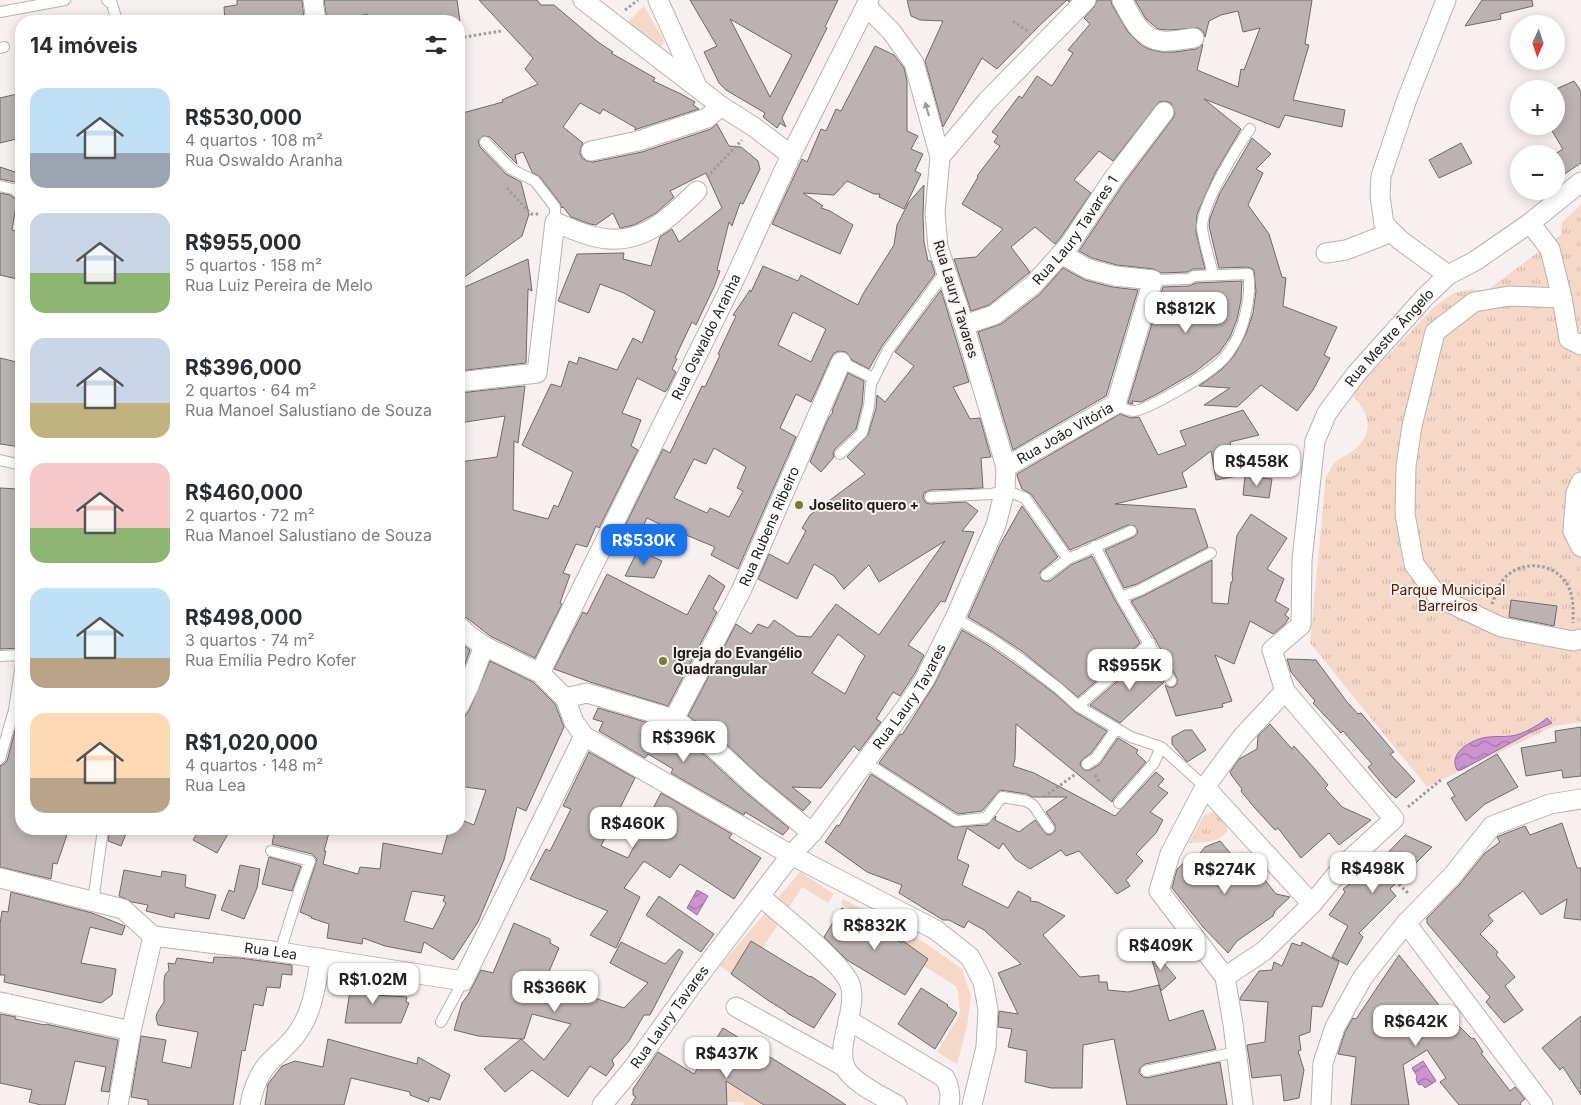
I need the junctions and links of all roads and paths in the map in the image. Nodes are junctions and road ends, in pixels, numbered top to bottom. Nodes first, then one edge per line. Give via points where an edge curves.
1 (64, 0) edge
2 (107, 0) edge
3 (313, 0) edge
4 (584, 0) edge
5 (658, 0) edge
6 (1086, 0) edge
7 (1122, 0) edge
8 (1446, 0) edge
9 (867, 3) edge
10 (0, 12) edge
11 (116, 15) edge
12 (315, 15) edge
13 (501, 31) dead end
14 (465, 37) edge
15 (1194, 38) dead end
16 (698, 88) junction
17 (721, 106) junction
18 (1164, 112) dead end
19 (754, 127) junction
20 (1250, 129) dead end
21 (485, 142) dead end
22 (591, 151) dead end
23 (791, 155) junction
24 (940, 157) junction
25 (1581, 182) edge
26 (0, 186) edge
27 (507, 188) dead end
28 (15, 190) edge
29 (697, 191) joint
30 (555, 218) junction
31 (1530, 223) junction
32 (1392, 232) junction
33 (1326, 253) dead end
34 (1061, 254) junction
35 (946, 271) junction
36 (1214, 275) junction
37 (1448, 275) junction
38 (1153, 280) junction
39 (1562, 298) junction
40 (964, 325) junction
41 (1581, 345) edge
42 (841, 362) joint
43 (873, 378) junction
44 (465, 381) edge
45 (1116, 404) junction
46 (840, 454) dead end
47 (0, 460) edge
48 (15, 464) edge
49 (1006, 467) junction
50 (1581, 482) edge
51 (1005, 490) junction
52 (930, 497) dead end
53 (1130, 531) dead end
54 (1096, 546) junction
55 (1581, 547) edge
56 (1211, 553) dead end
57 (1068, 559) junction
58 (1046, 575) dead end
59 (1121, 598) junction
60 (955, 618) junction
61 (1485, 619) junction
62 (465, 632) edge
63 (1577, 640) edge
64 (1150, 644) junction
65 (491, 649) junction
66 (15, 655) edge
67 (0, 656) edge
68 (540, 673) junction
69 (1172, 681) dead end
70 (1285, 690) junction
71 (465, 694) edge
72 (564, 698) junction
73 (1078, 706) junction
74 (15, 717) edge
75 (674, 719) junction
76 (1116, 729) junction
77 (584, 736) junction
78 (1161, 747) junction
79 (0, 759) edge
80 (865, 762) junction
81 (1087, 764) joint
82 (1442, 779) dead end
83 (1205, 787) junction
84 (1581, 799) edge
85 (1119, 803) dead end
86 (1033, 805) junction
87 (1394, 819) junction
88 (1049, 828) dead end
89 (812, 833) junction
90 (102, 835) edge
91 (271, 851) dead end
92 (1357, 853) junction
93 (791, 855) junction
94 (0, 878) edge
95 (760, 896) junction
96 (93, 902) junction
97 (1420, 902) junction
98 (1312, 904) junction
99 (1406, 923) junction
100 (153, 936) junction
101 (280, 952) junction
102 (320, 958) junction
103 (1225, 977) junction
104 (463, 981) junction
105 (0, 1002) edge
106 (736, 1007) dead end
107 (848, 1020) junction
108 (441, 1022) dead end
109 (132, 1031) junction
110 (1236, 1052) junction
111 (845, 1067) junction
112 (1146, 1071) dead end
113 (118, 1105) edge
114 (250, 1105) edge
115 (602, 1105) edge
116 (897, 1105) edge
117 (949, 1105) edge
118 (972, 1105) edge
119 (1244, 1105) edge
120 (1321, 1105) edge
121 (1543, 1105) edge

1 - 10 lane
2 - 11 lane
3 - 12 street
4 - 16 street
5 - 16 street
6 - 24 street via 987,101
7 - 15 street via 1138,28 1148,38 1162,41
8 - 32 street via 1381,176 1384,224
9 - 23 street, Rua Oswaldo Aranha
24 -> 9 street, Rua Laury Tavares via 914,63
13 - 14 path
16 - 17 street
17 - 19 street
17 - 22 street via 707,118
18 - 34 street, Rua Laury Tavares 1
19 - 23 street
19 - 29 path
20 - 36 lane via 1219,182 1202,226
21 - 30 lane via 511,169 535,181 555,207
23 - 68 street, Rua Oswaldo Aranha via 736,276
24 - 35 street, Rua Laury Tavares via 935,213 938,247
25 - 31 street, Rua Mestre Ângelo
26 - 28 lane
27 - 30 path via 531,214
29 - 30 street via 670,218 648,233 626,239 592,236
30 - 44 street via 537,373
31 - 37 street, Rua Mestre Ângelo via 1475,261
31 - 39 street via 1550,249
32 - 33 street via 1346,250
32 - 37 street
34 - 38 street via 1088,269
34 - 40 street, Rua Laury Tavares 1 via 1033,285 994,315
35 - 40 street, Rua Laury Tavares
35 - 43 lane via 888,350
36 - 38 lane
36 - 45 lane via 1248,274 1250,282 1244,318 1232,347 1204,375 1158,401 1134,411
37 - 70 street, Rua Mestre Ângelo via 1356,374 1327,413 1315,441 1302,560 1301,627 1272,650
38 - 45 street, Rua João Vitória
39 - 41 street via 1569,339
39 - 61 street via 1509,296 1474,302 1435,332 1412,426 1406,466 1405,514 1414,564 1439,598
40 - 49 street, Rua Laury Tavares
42 - 43 lane, Rua Rubens Ribeiro
42 - 75 street, Rua Rubens Ribeiro via 740,591
43 - 46 lane via 862,433
45 - 49 street, Rua João Vitória
47 - 48 lane
49 - 51 street, Rua Laury Tavares
50 - 55 street via 1576,493 1573,531
51 - 52 lane via 992,494
51 - 57 lane via 1025,498
51 - 60 street, Rua Laury Tavares via 996,526
53 - 54 lane
54 - 57 lane
54 - 59 lane
56 - 59 lane
57 - 58 lane
59 - 64 lane
60 - 73 lane via 1019,658
60 - 80 street, Rua Laury Tavares via 924,680
61 - 63 street via 1501,627
61 - 63 path via 1508,574 1532,565 1546,567 1556,572 1569,587
62 - 65 street
64 - 69 lane
64 - 73 lane
65 - 68 street
65 - 71 street
66 - 67 lane
68 - 72 street
70 - 83 street via 1242,737
70 - 87 street
72 - 75 street via 587,693
72 - 77 street
73 - 76 lane
74 - 79 lane
75 - 89 street via 714,748
76 - 78 lane
76 - 81 lane via 1096,758
77 - 93 street
77 - 104 street
78 - 83 lane
78 - 85 lane via 1154,763
80 - 86 lane via 956,820 986,818 1002,797
80 - 89 street, Rua Laury Tavares
81 - 86 path
82 - 87 path
83 - 98 street
83 - 103 street via 1170,854 1159,891
84 - 97 street via 1550,804 1492,826 1452,876
86 - 88 lane
87 - 92 street
89 - 93 street, Rua Laury Tavares
90 - 96 lane
91 - 101 lane via 310,861
92 - 97 path via 1383,869
92 - 98 street
93 - 95 street, Rua Laury Tavares
93 - 118 street via 936,930 970,957 983,982 988,1009 986,1047
94 - 96 street
95 - 107 street via 841,970 850,983 852,995
95 - 115 street, Rua Laury Tavares
96 - 100 street via 123,909
97 - 99 street
98 - 103 street via 1264,951
99 - 120 street via 1363,977 1335,1027 1324,1063
99 - 121 street
100 - 101 street, Rua Lea
100 - 109 street
101 - 102 street, Rua Lea
102 - 104 street, Rua Lea
102 - 114 street via 306,1018 299,1032 266,1066
103 - 110 street
104 - 108 lane
105 - 109 street
106 - 111 street
107 - 111 street
107 - 117 street via 945,1078 950,1087
109 - 113 street
110 - 112 lane
110 - 119 street
111 - 116 street via 854,1078

